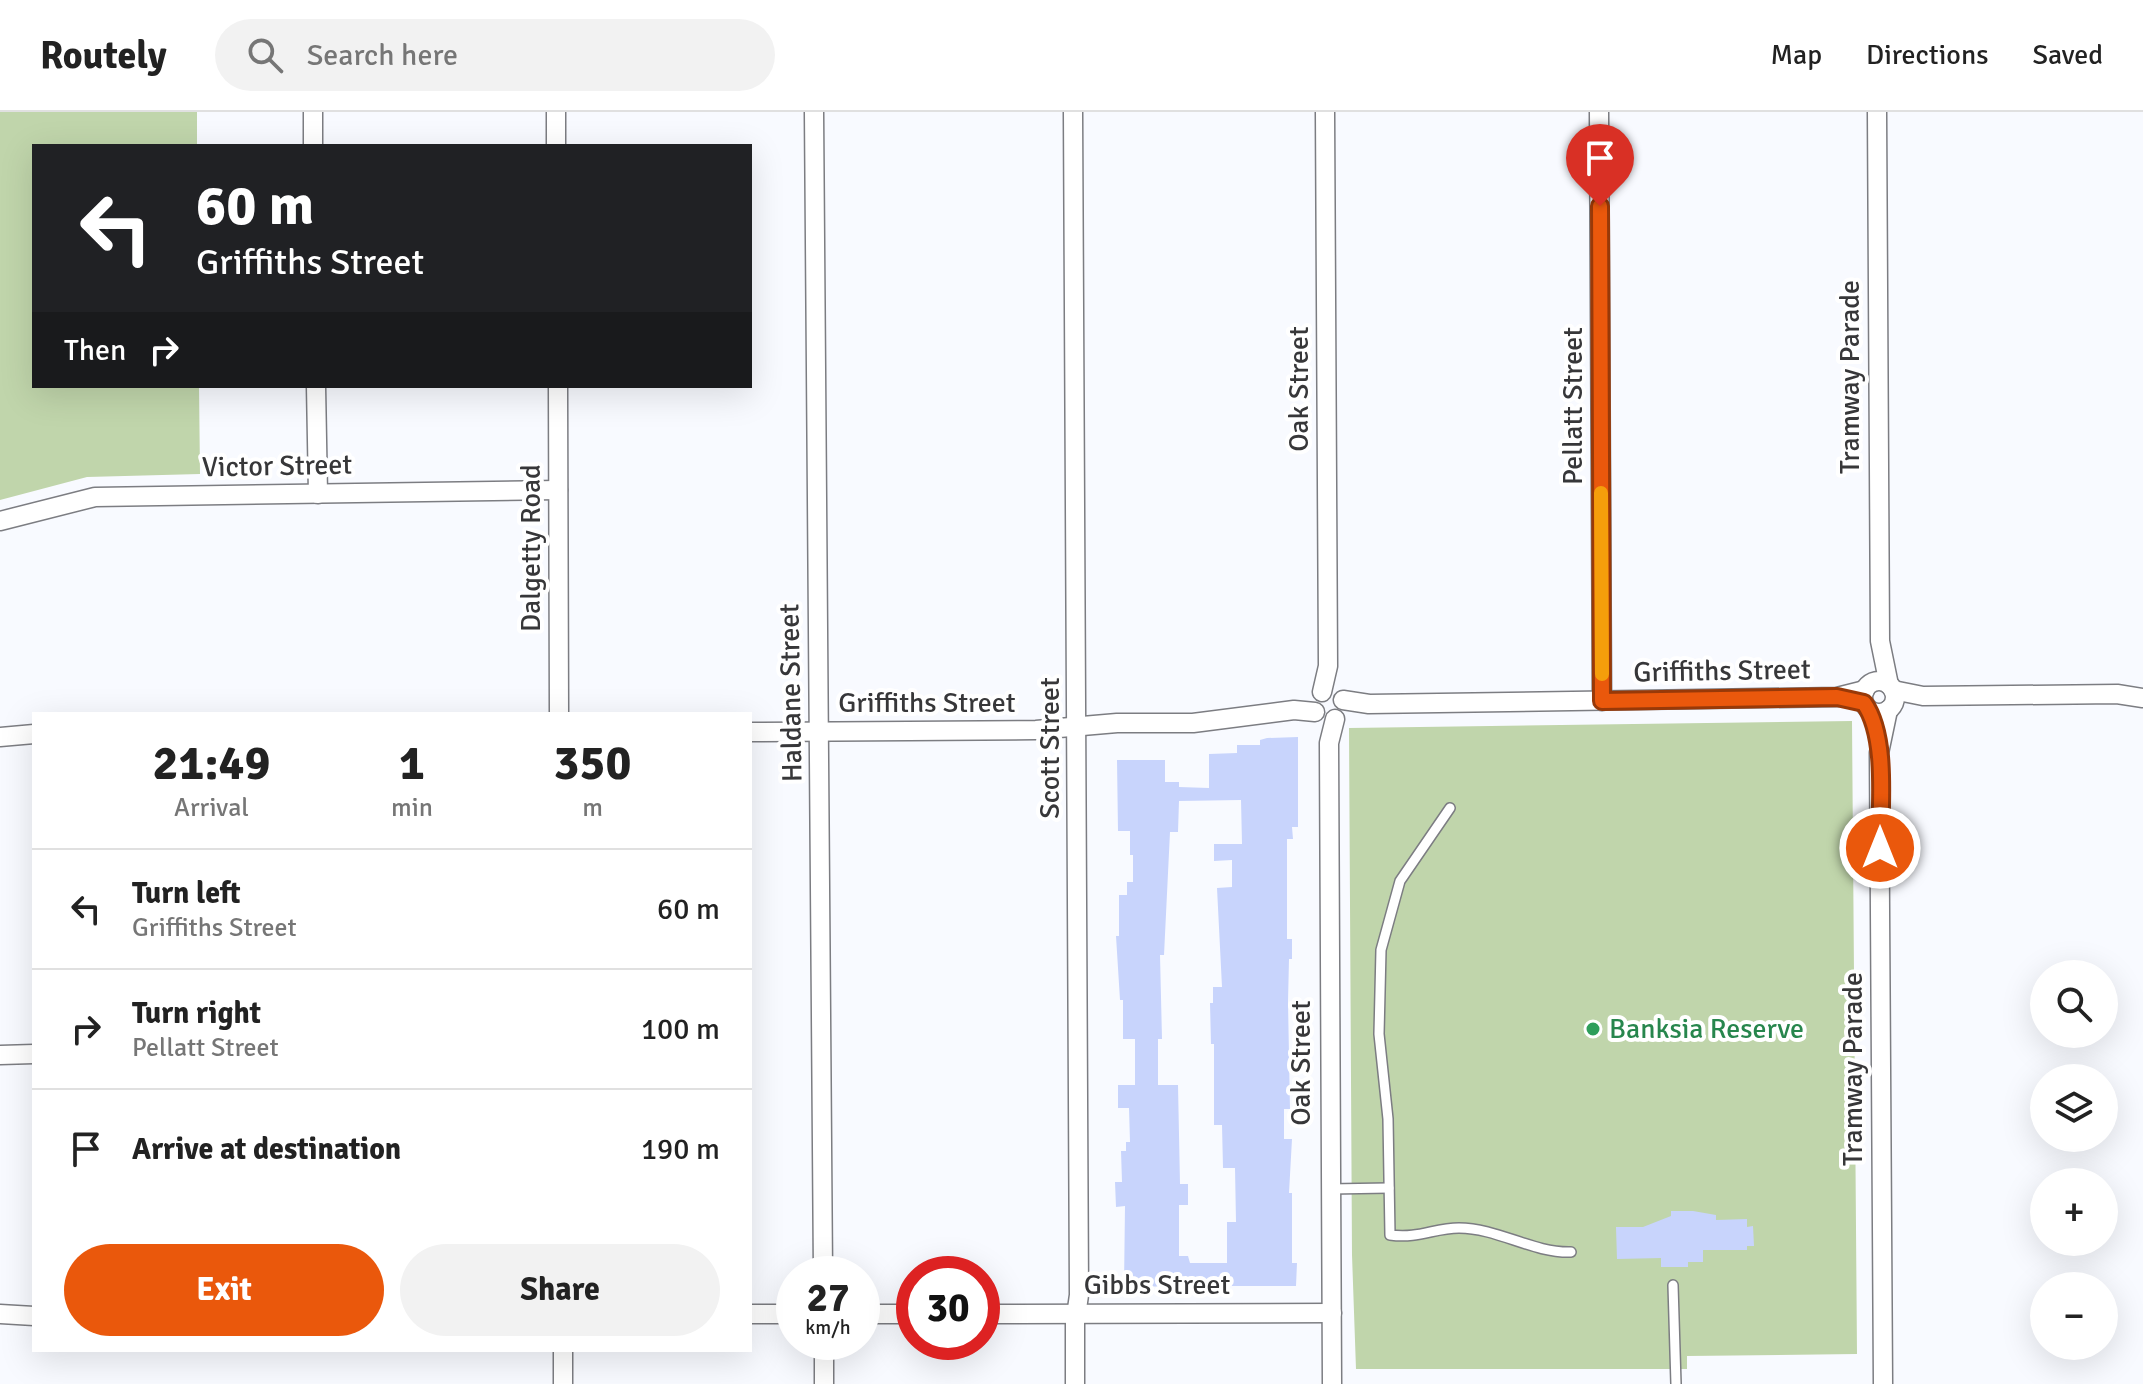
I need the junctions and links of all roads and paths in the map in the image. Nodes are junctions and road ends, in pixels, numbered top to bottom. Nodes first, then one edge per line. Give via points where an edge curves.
1 (313, 112) edge
2 (556, 112) edge
3 (814, 112) edge
4 (1073, 112) edge
5 (1325, 112) edge
6 (1599, 112) edge
7 (1877, 112) edge
8 (313, 144) edge
9 (556, 144) edge
10 (316, 388) edge
11 (558, 388) edge
12 (558, 490) junction
13 (318, 494) junction
14 (0, 521) edge
15 (1880, 641) junction
16 (2143, 688) edge
17 (2117, 694) junction
18 (1867, 696) junction
19 (1891, 697) junction
20 (2143, 698) edge
21 (1602, 701) junction
22 (1329, 706) junction
23 (560, 712) edge
24 (1078, 727) junction
25 (752, 732) edge
26 (819, 732) junction
27 (32, 734) edge
28 (0, 737) edge
29 (1879, 753) junction
30 (1450, 808) dead end
31 (32, 1054) edge
32 (0, 1055) edge
33 (1389, 1188) junction
34 (1330, 1189) junction
35 (1571, 1252) dead end
36 (823, 1256) edge
37 (1673, 1285) dead end
38 (1332, 1313) junction
39 (0, 1314) edge
40 (752, 1314) edge
41 (776, 1314) edge
42 (1000, 1314) edge
43 (1076, 1314) junction
44 (32, 1316) edge
45 (563, 1352) edge
46 (824, 1360) edge
47 (563, 1384) edge
48 (824, 1384) edge
49 (1075, 1384) edge
50 (1332, 1384) edge
51 (1676, 1384) edge
52 (1883, 1384) edge

1 - 8 street
2 - 9 street
3 - 26 street, Haldane Street
4 - 24 street, Scott Street
5 - 22 street, Oak Street
6 - 21 street, Pellatt Street
7 - 15 street, Tramway Parade
10 - 13 street
11 - 12 street, Dalgetty Road
12 - 13 street, Victor Street
12 - 23 street, Dalgetty Road
13 - 14 street, Victor Street via 95,497
15 - 18 street, Tramway Parade
15 - 19 street, Tramway Parade
16 - 17 street
17 - 19 street
17 - 20 street
18 - 19 street via 1880,681
18 - 19 street via 1878,713
18 - 21 street, Griffiths Street
18 - 29 street, Tramway Parade
19 - 29 street, Tramway Parade
21 - 22 street, Griffiths Street
22 - 24 street, Griffiths Street via 1193,723
22 - 34 street, Oak Street
24 - 26 street, Griffiths Street
24 - 43 street, Scott Street
25 - 26 street, Griffiths Street
26 - 36 street, Haldane Street
27 - 28 street
29 - 52 street, Tramway Parade
30 - 33 lane via 1400,881 1381,950 1379,1034
31 - 32 street
33 - 34 lane
33 - 35 lane via 1390,1235 1410,1238 1460,1228 1550,1253
34 - 38 street, Oak Street
37 - 51 lane
38 - 43 street, Gibbs Street
38 - 50 street, Oak Street
39 - 44 street
40 - 41 street
42 - 43 street, Gibbs Street
43 - 49 street, Scott Street
45 - 47 street
46 - 48 street

